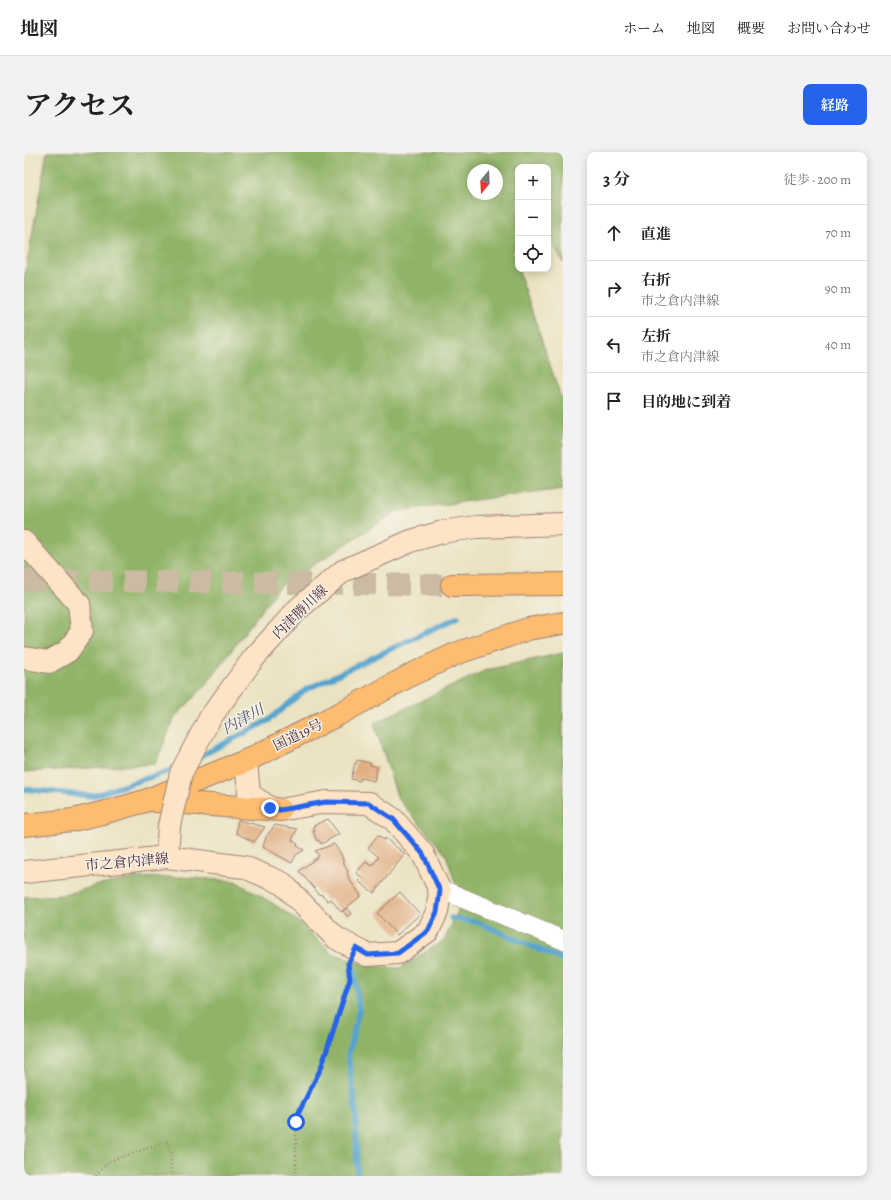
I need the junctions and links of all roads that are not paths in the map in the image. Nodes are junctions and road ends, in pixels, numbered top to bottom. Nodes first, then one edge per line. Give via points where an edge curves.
1 (563, 524) edge
2 (24, 542) edge
3 (563, 584) edge
4 (452, 585) tunnel mouth
5 (563, 623) edge
6 (24, 658) edge
7 (246, 760) junction
8 (145, 801) junction
9 (280, 810) junction
10 (24, 825) edge
11 (167, 858) junction
12 (24, 872) edge
13 (440, 891) junction
14 (563, 940) edge

1 - 11 main road, 内津勝川線, bridge via 476,527 442,532 411,541 343,571 293,614 253,659 210,718 181,773 169,826
2 - 6 main road via 79,604 82,631 68,651 49,662
3 - 4 highway
5 - 7 highway, 国道19号 via 528,629 455,654
7 - 8 highway, 国道19号
7 - 9 main road via 248,794 270,808
8 - 9 highway
8 - 10 highway, 国道19号 via 73,820
9 - 13 main road via 326,802 369,803 393,819 423,854
11 - 12 main road, 市之倉内津線
11 - 13 main road, 市之倉内津線 via 244,867 282,883 336,938 368,955 398,953 428,931 437,912
13 - 14 street

